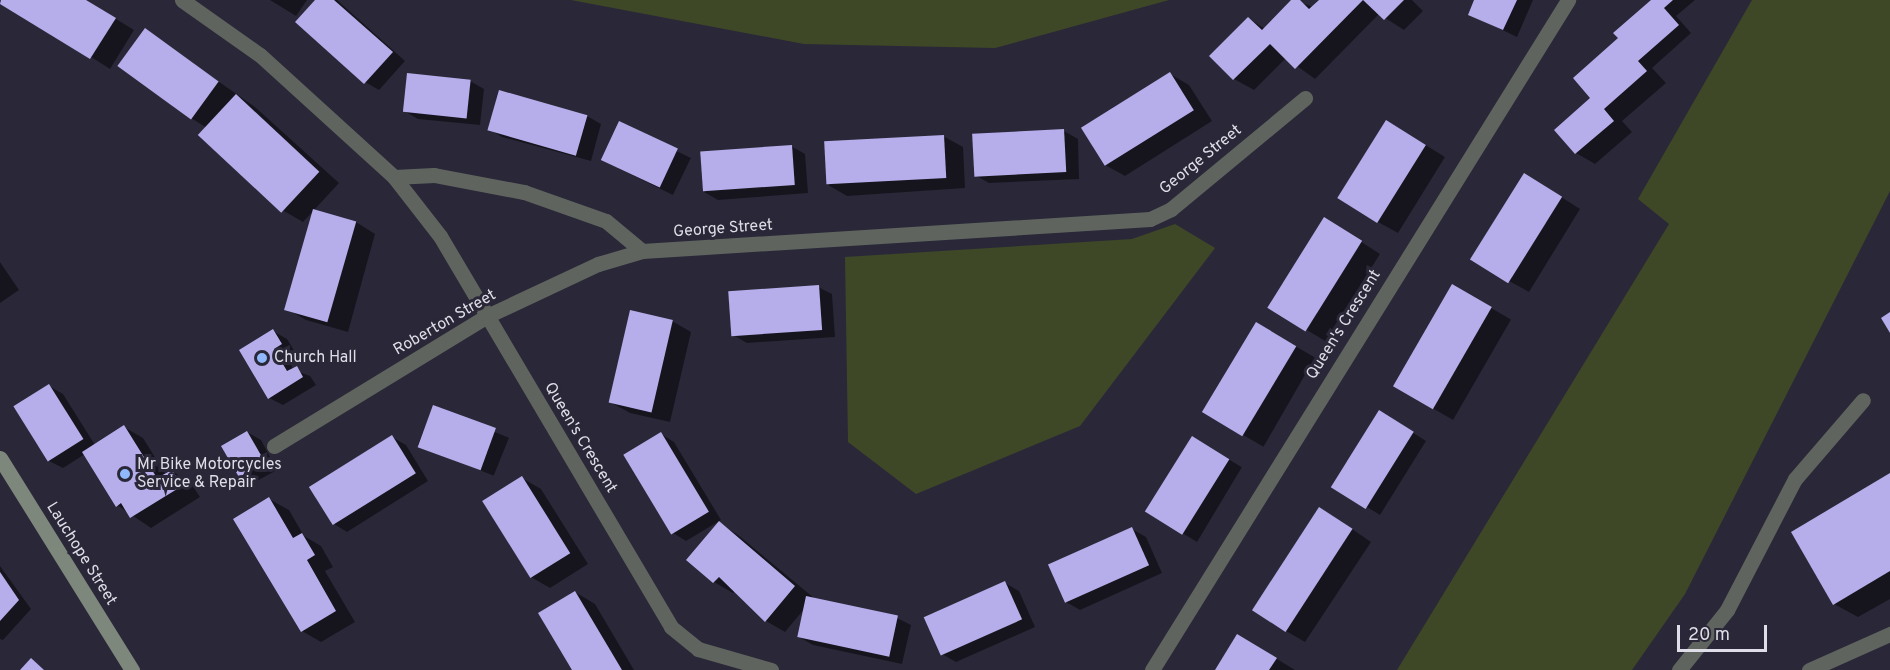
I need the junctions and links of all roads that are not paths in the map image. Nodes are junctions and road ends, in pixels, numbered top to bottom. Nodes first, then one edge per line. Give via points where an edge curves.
1 (182, 0) edge
2 (1568, 0) edge
3 (1305, 98) dead end
4 (394, 177) junction
5 (642, 251) junction
6 (487, 316) junction
7 (1863, 400) dead end
8 (274, 446) dead end
9 (0, 458) edge
10 (1890, 634) edge
11 (132, 670) edge
12 (771, 670) edge
13 (1152, 670) edge
14 (1679, 670) edge
15 (1809, 670) edge

1 - 4 street via 260,56
2 - 13 street, Queen's Crescent
3 - 5 street, George Street via 1171,209 1150,219
4 - 5 street via 434,175 524,192 606,221
4 - 6 street, Queen's Crescent via 440,236
5 - 6 street, Roberton Street via 598,264
6 - 8 street, Roberton Street
6 - 12 street, Queen's Crescent via 671,627 698,649
7 - 14 street via 1795,479 1727,610
9 - 11 street, Lauchope Street
10 - 15 street

